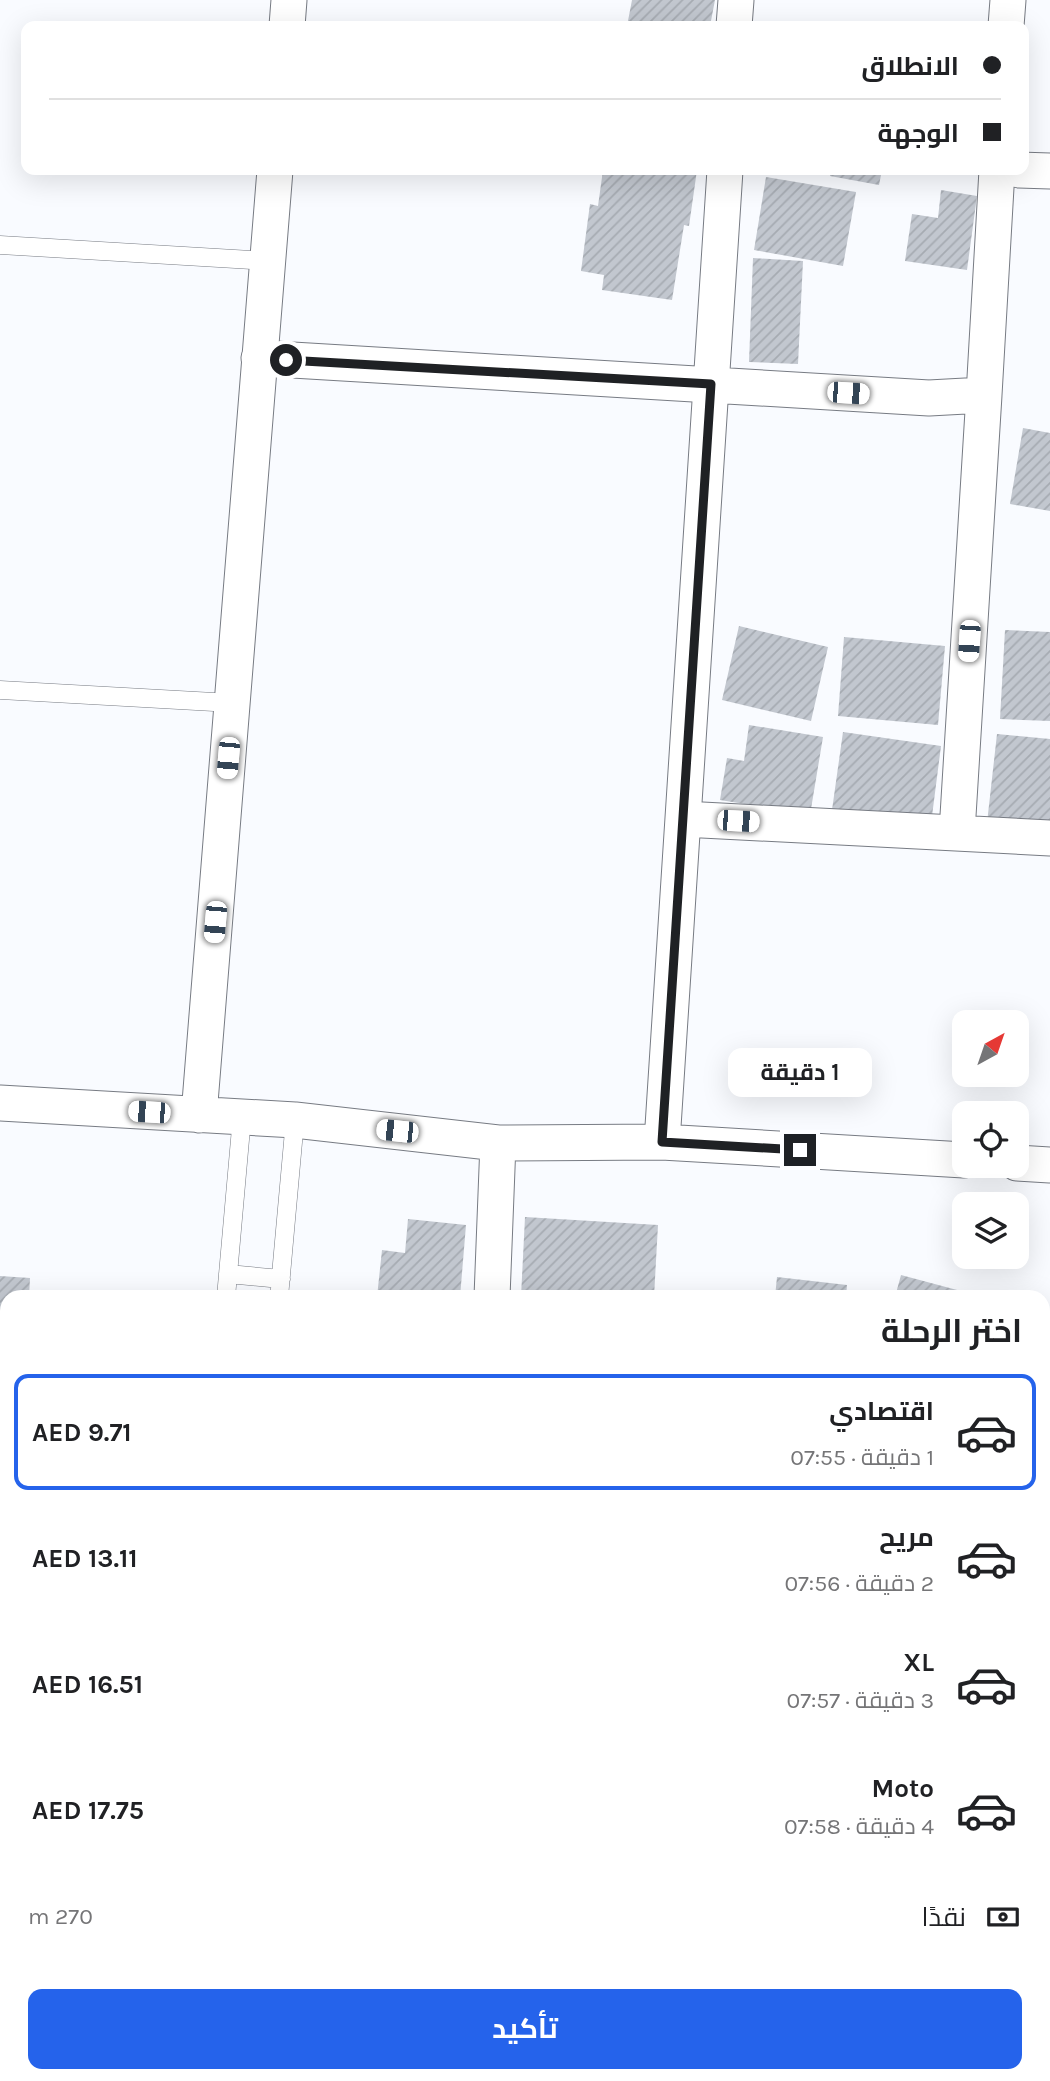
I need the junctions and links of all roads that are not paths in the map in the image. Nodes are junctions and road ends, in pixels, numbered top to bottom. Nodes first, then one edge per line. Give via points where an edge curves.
1 (289, 0) edge
2 (736, 0) edge
3 (1008, 0) edge
4 (287, 21) edge
5 (734, 21) edge
6 (1006, 21) edge
7 (1029, 170) edge
8 (1050, 171) edge
9 (275, 175) edge
10 (725, 175) edge
11 (997, 175) edge
12 (0, 246) edge
13 (268, 261) junction
14 (260, 358) junction
15 (711, 384) junction
16 (984, 395) junction
17 (0, 690) edge
18 (232, 703) junction
19 (683, 819) junction
20 (957, 832) junction
21 (1050, 838) edge
22 (0, 1103) edge
23 (199, 1115) junction
24 (242, 1117) junction
25 (295, 1120) junction
26 (662, 1142) junction
27 (498, 1143) junction
28 (952, 1159) edge
29 (1029, 1164) edge
30 (1050, 1165) edge
31 (228, 1275) junction
32 (280, 1288) edge
33 (227, 1290) edge
34 (492, 1290) edge

1 - 4 street
2 - 5 street
3 - 6 street
7 - 8 street
9 - 13 street
10 - 15 street
11 - 16 street
12 - 13 lane
13 - 14 street
14 - 15 street
14 - 18 street
15 - 16 street via 929,398
15 - 19 street
16 - 20 street
17 - 18 lane
18 - 23 street
19 - 20 street
19 - 26 street
20 - 21 street
22 - 23 street
23 - 24 street
24 - 25 street
24 - 31 lane
25 - 27 street
25 - 32 lane
26 - 27 street
26 - 28 street
27 - 34 street
29 - 30 street
31 - 32 lane
31 - 33 lane

